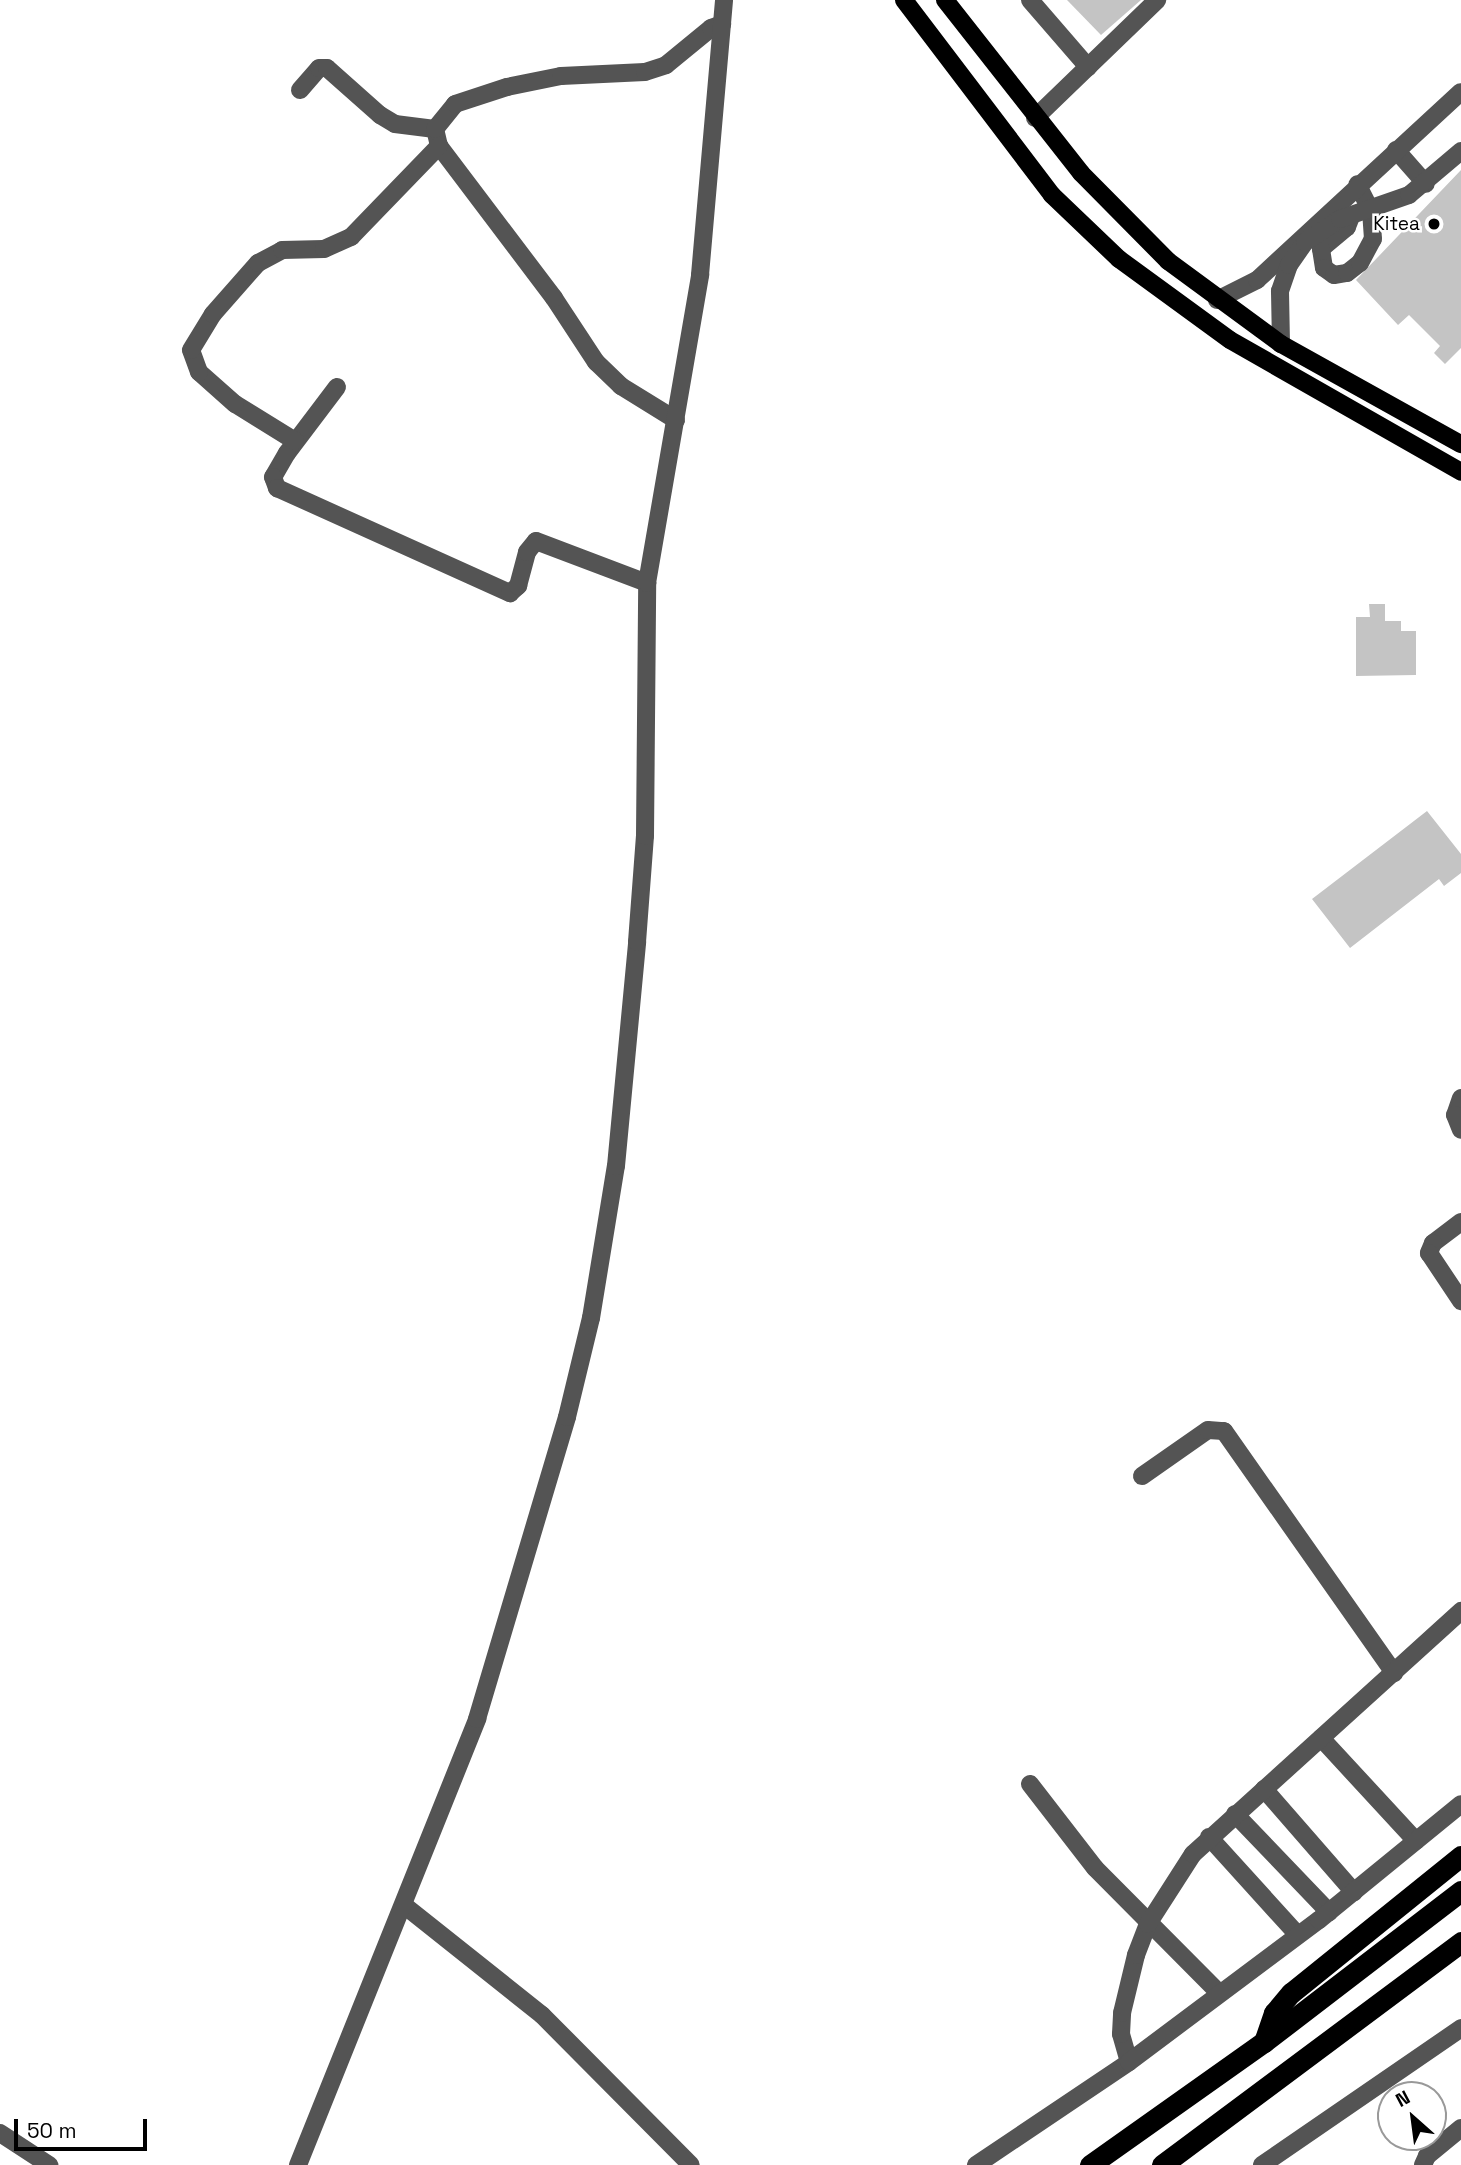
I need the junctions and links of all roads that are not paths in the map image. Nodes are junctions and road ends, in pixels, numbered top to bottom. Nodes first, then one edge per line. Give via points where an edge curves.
1 (724, 0) edge
2 (904, 0) edge
3 (945, 0) edge
4 (1030, 0) edge
5 (1157, 0) edge
6 (722, 24) junction
7 (1088, 68) junction
8 (300, 90) dead end
9 (1461, 92) edge
10 (1035, 118) junction
11 (437, 138) junction
12 (1396, 150) junction
13 (1461, 151) edge
14 (1357, 184) junction
15 (1426, 184) junction
16 (1342, 198) junction
17 (1371, 211) junction
18 (1349, 217) junction
19 (1217, 300) junction
20 (1281, 344) junction
21 (337, 387) dead end
22 (676, 419) junction
23 (295, 441) junction
24 (1461, 444) edge
25 (1461, 472) edge
26 (647, 583) junction
27 (1461, 1098) edge
28 (1461, 1130) edge
29 (1461, 1222) edge
30 (1461, 1301) edge
31 (1142, 1476) dead end
32 (1461, 1611) edge
33 (1394, 1673) junction
34 (1321, 1738) junction
35 (1030, 1784) dead end
36 (1264, 1789) junction
37 (1461, 1804) edge
38 (1235, 1814) junction
39 (1209, 1837) junction
40 (1416, 1841) junction
41 (1461, 1856) edge
42 (1461, 1891) edge
43 (1354, 1892) junction
44 (405, 1906) junction
45 (1329, 1912) junction
46 (1148, 1924) junction
47 (1297, 1936) junction
48 (1461, 1942) edge
49 (1461, 1960) edge
50 (1218, 1992) junction
51 (1461, 2028) edge
52 (1265, 2042) junction
53 (1129, 2062) junction
54 (1461, 2128) edge
55 (0, 2133) edge
56 (49, 2165) edge
57 (298, 2165) edge
58 (691, 2165) edge
59 (976, 2165) edge
60 (1090, 2165) edge
61 (1162, 2165) edge
62 (1185, 2165) edge
63 (1262, 2165) edge
64 (1423, 2165) edge

1 - 6 street
2 - 25 main road via 1052,195 1119,259 1230,340
3 - 10 main road
4 - 7 street
5 - 7 street
6 - 11 street via 666,65 645,72 561,76 455,104
6 - 22 street via 700,275
7 - 10 street
8 - 11 street via 320,68 327,68 380,115
9 - 12 street
10 - 19 main road via 1114,209
11 - 22 street via 596,362 621,386
11 - 23 street via 351,237 324,249 282,250 258,263 213,314 191,350 199,372 234,404
12 - 14 street
12 - 15 street
13 - 15 street
14 - 16 street
14 - 17 street
15 - 17 street
16 - 18 street
16 - 19 street via 1257,280
17 - 18 street
17 - 18 street via 1370,248 1352,270 1334,275 1321,262 1321,250 1347,227
18 - 20 street via 1316,233 1289,265 1278,304
19 - 20 main road
20 - 24 main road
21 - 23 street
22 - 26 street
23 - 26 street via 273,477 277,488 510,593 518,586 536,541
26 - 44 street via 645,836 608,1228 567,1417 477,1719
27 - 28 street via 1455,1115
29 - 30 street via 1433,1243 1429,1253
31 - 33 street via 1208,1430 1224,1431
32 - 33 street
33 - 34 street
34 - 36 street
34 - 40 street
35 - 46 street via 1095,1868
36 - 38 street
36 - 43 street
37 - 40 street
38 - 39 street
38 - 45 street
39 - 46 street via 1167,1890
39 - 47 street
40 - 43 street
41 - 52 highway via 1291,1993 1274,2013
42 - 52 highway
43 - 45 street
44 - 57 street
44 - 58 street via 541,2015
45 - 47 street
46 - 50 street
46 - 53 street via 1122,2013 1121,2034
47 - 50 street
48 - 61 highway
49 - 62 highway
50 - 53 street
51 - 63 street
52 - 60 highway
53 - 59 street
54 - 64 street via 1427,2156
55 - 56 street

